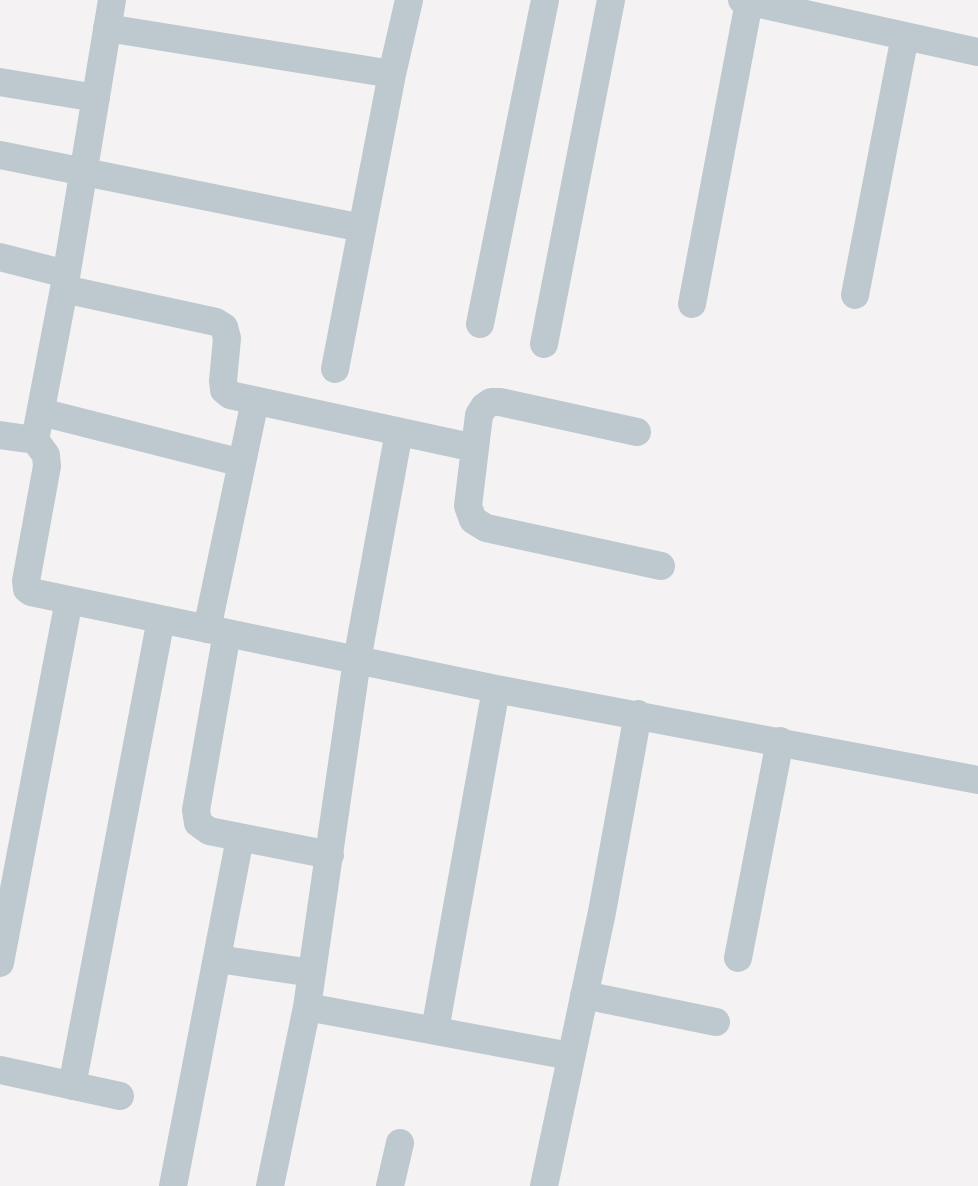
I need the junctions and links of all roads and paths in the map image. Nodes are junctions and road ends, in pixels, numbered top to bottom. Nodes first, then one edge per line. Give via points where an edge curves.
1 (112, 0) edge
2 (409, 0) edge
3 (545, 0) edge
4 (611, 0) edge
5 (761, 2) edge
6 (107, 28) junction
7 (905, 36) junction
8 (978, 52) edge
9 (392, 74) junction
10 (0, 82) edge
11 (96, 98) junction
12 (0, 155) edge
13 (82, 173) junction
14 (362, 228) junction
15 (0, 257) edge
16 (65, 281) junction
17 (855, 295) dead end
18 (692, 304) dead end
19 (480, 324) dead end
20 (544, 344) dead end
21 (335, 369) dead end
22 (255, 401) junction
23 (41, 412) junction
24 (399, 432) junction
25 (637, 432) dead end
26 (0, 435) edge
27 (35, 440) junction
28 (475, 448) junction
29 (242, 463) junction
30 (661, 566) dead end
31 (69, 600) junction
32 (161, 619) junction
33 (217, 631) junction
34 (357, 660) junction
35 (496, 689) junction
36 (638, 714) junction
37 (780, 741) junction
38 (978, 780) edge
39 (240, 838) junction
40 (330, 855) junction
41 (738, 958) dead end
42 (218, 959) junction
43 (0, 963) edge
44 (312, 973) junction
45 (584, 995) junction
46 (307, 1007) junction
47 (716, 1022) dead end
48 (435, 1030) junction
49 (570, 1056) junction
50 (0, 1070) edge
51 (72, 1086) junction
52 (120, 1096) dead end
53 (400, 1143) dead end
54 (173, 1186) edge
55 (270, 1186) edge
56 (390, 1186) edge
57 (544, 1186) edge

1 - 6 street
2 - 9 street
3 - 19 street
4 - 20 street
5 - 7 street
5 - 18 street
6 - 9 street
6 - 11 street
7 - 8 street
7 - 17 street
9 - 14 street
10 - 11 street
11 - 13 street
12 - 13 street
13 - 14 street
13 - 16 street
14 - 21 street
15 - 16 street
16 - 22 street via 224,327 224,390
16 - 23 street
22 - 24 street
22 - 29 street
23 - 27 street
23 - 29 street
24 - 28 street
24 - 34 street
25 - 28 street via 491,402 479,415
26 - 27 street
27 - 31 street via 46,455 47,466 27,589
28 - 30 street via 468,506 472,520 486,528
29 - 33 street
31 - 32 street
31 - 43 street
32 - 33 street
32 - 51 street
33 - 34 street
33 - 39 street via 196,810 198,823 209,831
34 - 35 street
34 - 40 street
35 - 36 street
35 - 48 street
36 - 37 street
36 - 45 street
37 - 38 street
37 - 41 street
39 - 40 street
39 - 42 street
40 - 44 street
42 - 44 street
42 - 54 street
44 - 46 street
45 - 47 street
45 - 49 street
46 - 48 street
46 - 55 street
48 - 49 street
49 - 57 street
50 - 51 street
51 - 52 street
53 - 56 street

